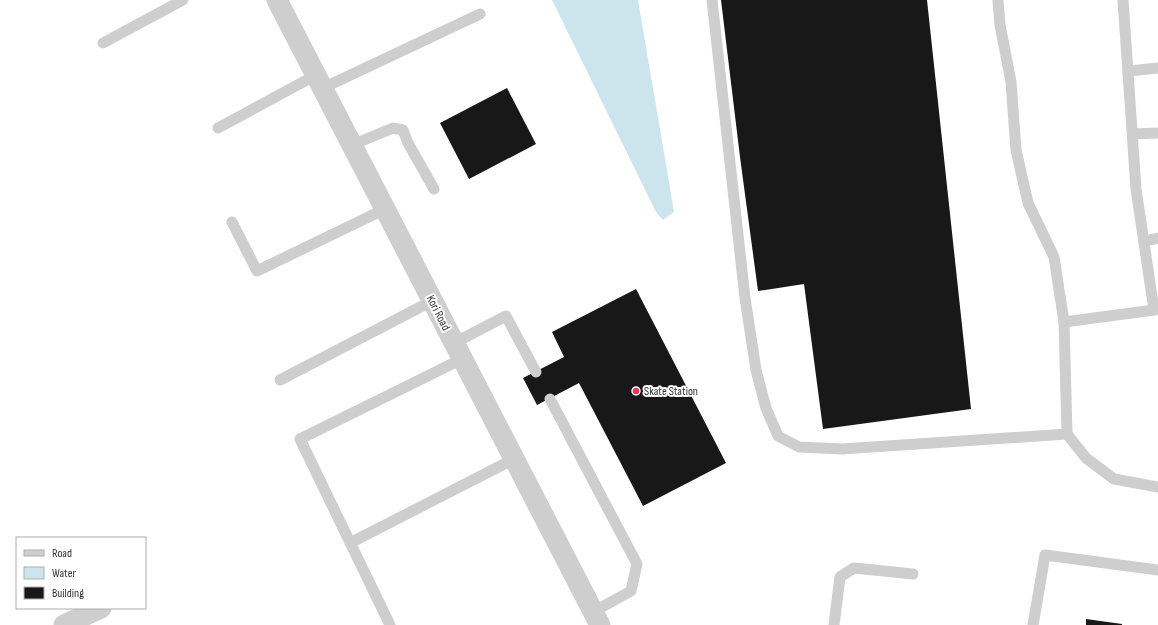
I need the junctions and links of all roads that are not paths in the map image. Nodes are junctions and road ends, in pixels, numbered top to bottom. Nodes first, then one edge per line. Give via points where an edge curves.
1 (183, 0) edge
2 (277, 0) edge
3 (712, 0) edge
4 (998, 0) edge
5 (1123, 0) edge
6 (480, 14) dead end
7 (103, 43) dead end
8 (1158, 68) edge
9 (1129, 71) junction
10 (319, 82) junction
11 (218, 128) dead end
12 (1158, 133) edge
13 (1133, 134) junction
14 (352, 145) junction
15 (434, 189) dead end
16 (385, 209) junction
17 (232, 222) dead end
18 (1158, 238) edge
19 (1144, 241) junction
20 (432, 301) junction
21 (1156, 310) edge
22 (1064, 322) junction
23 (458, 351) junction
24 (536, 372) dead end
25 (280, 380) dead end
26 (550, 399) dead end
27 (1067, 434) junction
28 (514, 459) junction
29 (1158, 487) edge
30 (350, 543) junction
31 (1158, 570) edge
32 (913, 574) dead end
33 (99, 609) edge
34 (596, 618) edge
35 (64, 625) edge
36 (390, 625) edge
37 (834, 625) edge
38 (1033, 625) edge

1 - 7 lane
2 - 10 street, Kori Road
3 - 27 lane via 745,298 756,370 766,408 778,436 799,447 842,449
4 - 22 lane via 1011,82 1016,150 1028,203 1054,257
5 - 9 lane
6 - 10 lane
8 - 9 lane
9 - 13 lane
10 - 11 lane
10 - 14 street, Kori Road
12 - 13 lane
13 - 19 lane via 1136,189
14 - 15 lane via 393,128 403,130
14 - 16 street, Kori Road
16 - 17 lane via 257,271
16 - 20 street, Kori Road
18 - 19 lane
19 - 21 lane
20 - 23 street, Kori Road
20 - 25 lane
21 - 22 lane
22 - 27 lane
23 - 24 lane via 506,316
23 - 28 street, Kori Road
23 - 30 lane via 300,439
26 - 34 lane via 636,564 631,591
27 - 29 lane via 1086,458 1114,479
28 - 30 lane
28 - 34 street, Kori Road
30 - 36 lane
31 - 38 lane via 1045,555
32 - 37 lane via 854,568 840,577
33 - 35 street

